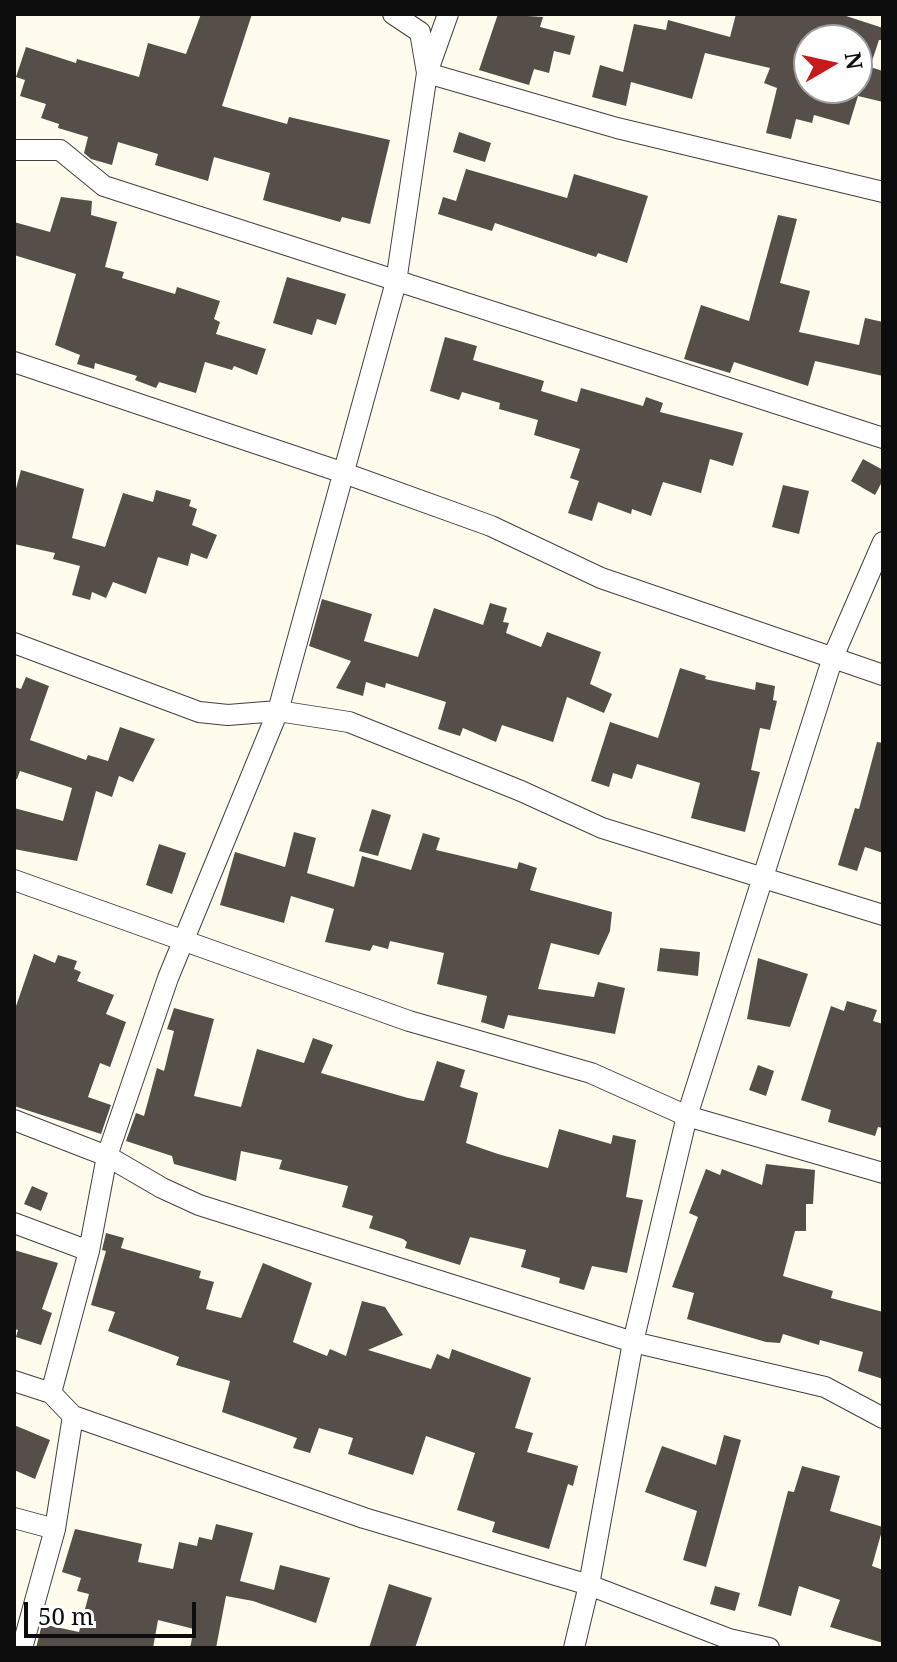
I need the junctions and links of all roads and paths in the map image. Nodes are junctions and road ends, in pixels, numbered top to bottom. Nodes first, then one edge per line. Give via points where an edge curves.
1 (393, 14) edge
2 (448, 14) edge
3 (427, 73) junction
4 (14, 150) edge
5 (883, 192) edge
6 (396, 282) junction
7 (14, 362) edge
8 (883, 438) edge
9 (344, 473) junction
10 (883, 542) edge
11 (14, 643) edge
12 (833, 657) junction
13 (883, 675) edge
14 (278, 711) junction
15 (764, 876) junction
16 (14, 880) edge
17 (883, 915) edge
18 (184, 940) junction
19 (687, 1116) junction
20 (14, 1120) edge
21 (107, 1156) junction
22 (883, 1173) edge
23 (14, 1223) edge
24 (89, 1251) junction
25 (633, 1342) junction
26 (14, 1381) edge
27 (51, 1393) junction
28 (73, 1416) junction
29 (883, 1418) edge
30 (14, 1518) edge
31 (55, 1529) junction
32 (589, 1585) junction
33 (22, 1648) edge
34 (574, 1648) edge
35 (769, 1648) edge

1 - 3 street via 420,32
2 - 3 street
3 - 5 street via 617,128
3 - 6 street
4 - 6 street via 60,150 104,186
6 - 8 street
6 - 9 street
7 - 9 street
9 - 12 street via 491,526 601,578
9 - 14 street
10 - 12 street
11 - 14 street via 199,712
12 - 13 street
12 - 15 street
14 - 15 street via 349,722 602,828
14 - 18 street
15 - 17 street
15 - 19 street
16 - 18 street
18 - 19 street via 409,1021 591,1073
18 - 21 street
19 - 22 street
19 - 25 street
20 - 21 street
21 - 24 street
21 - 25 street via 199,1205
23 - 24 street
24 - 27 street
25 - 29 street via 825,1387
25 - 32 street
26 - 27 street
27 - 28 street
28 - 31 street
28 - 32 street via 364,1518
30 - 31 street
31 - 33 street
32 - 34 street
32 - 35 street via 729,1639

